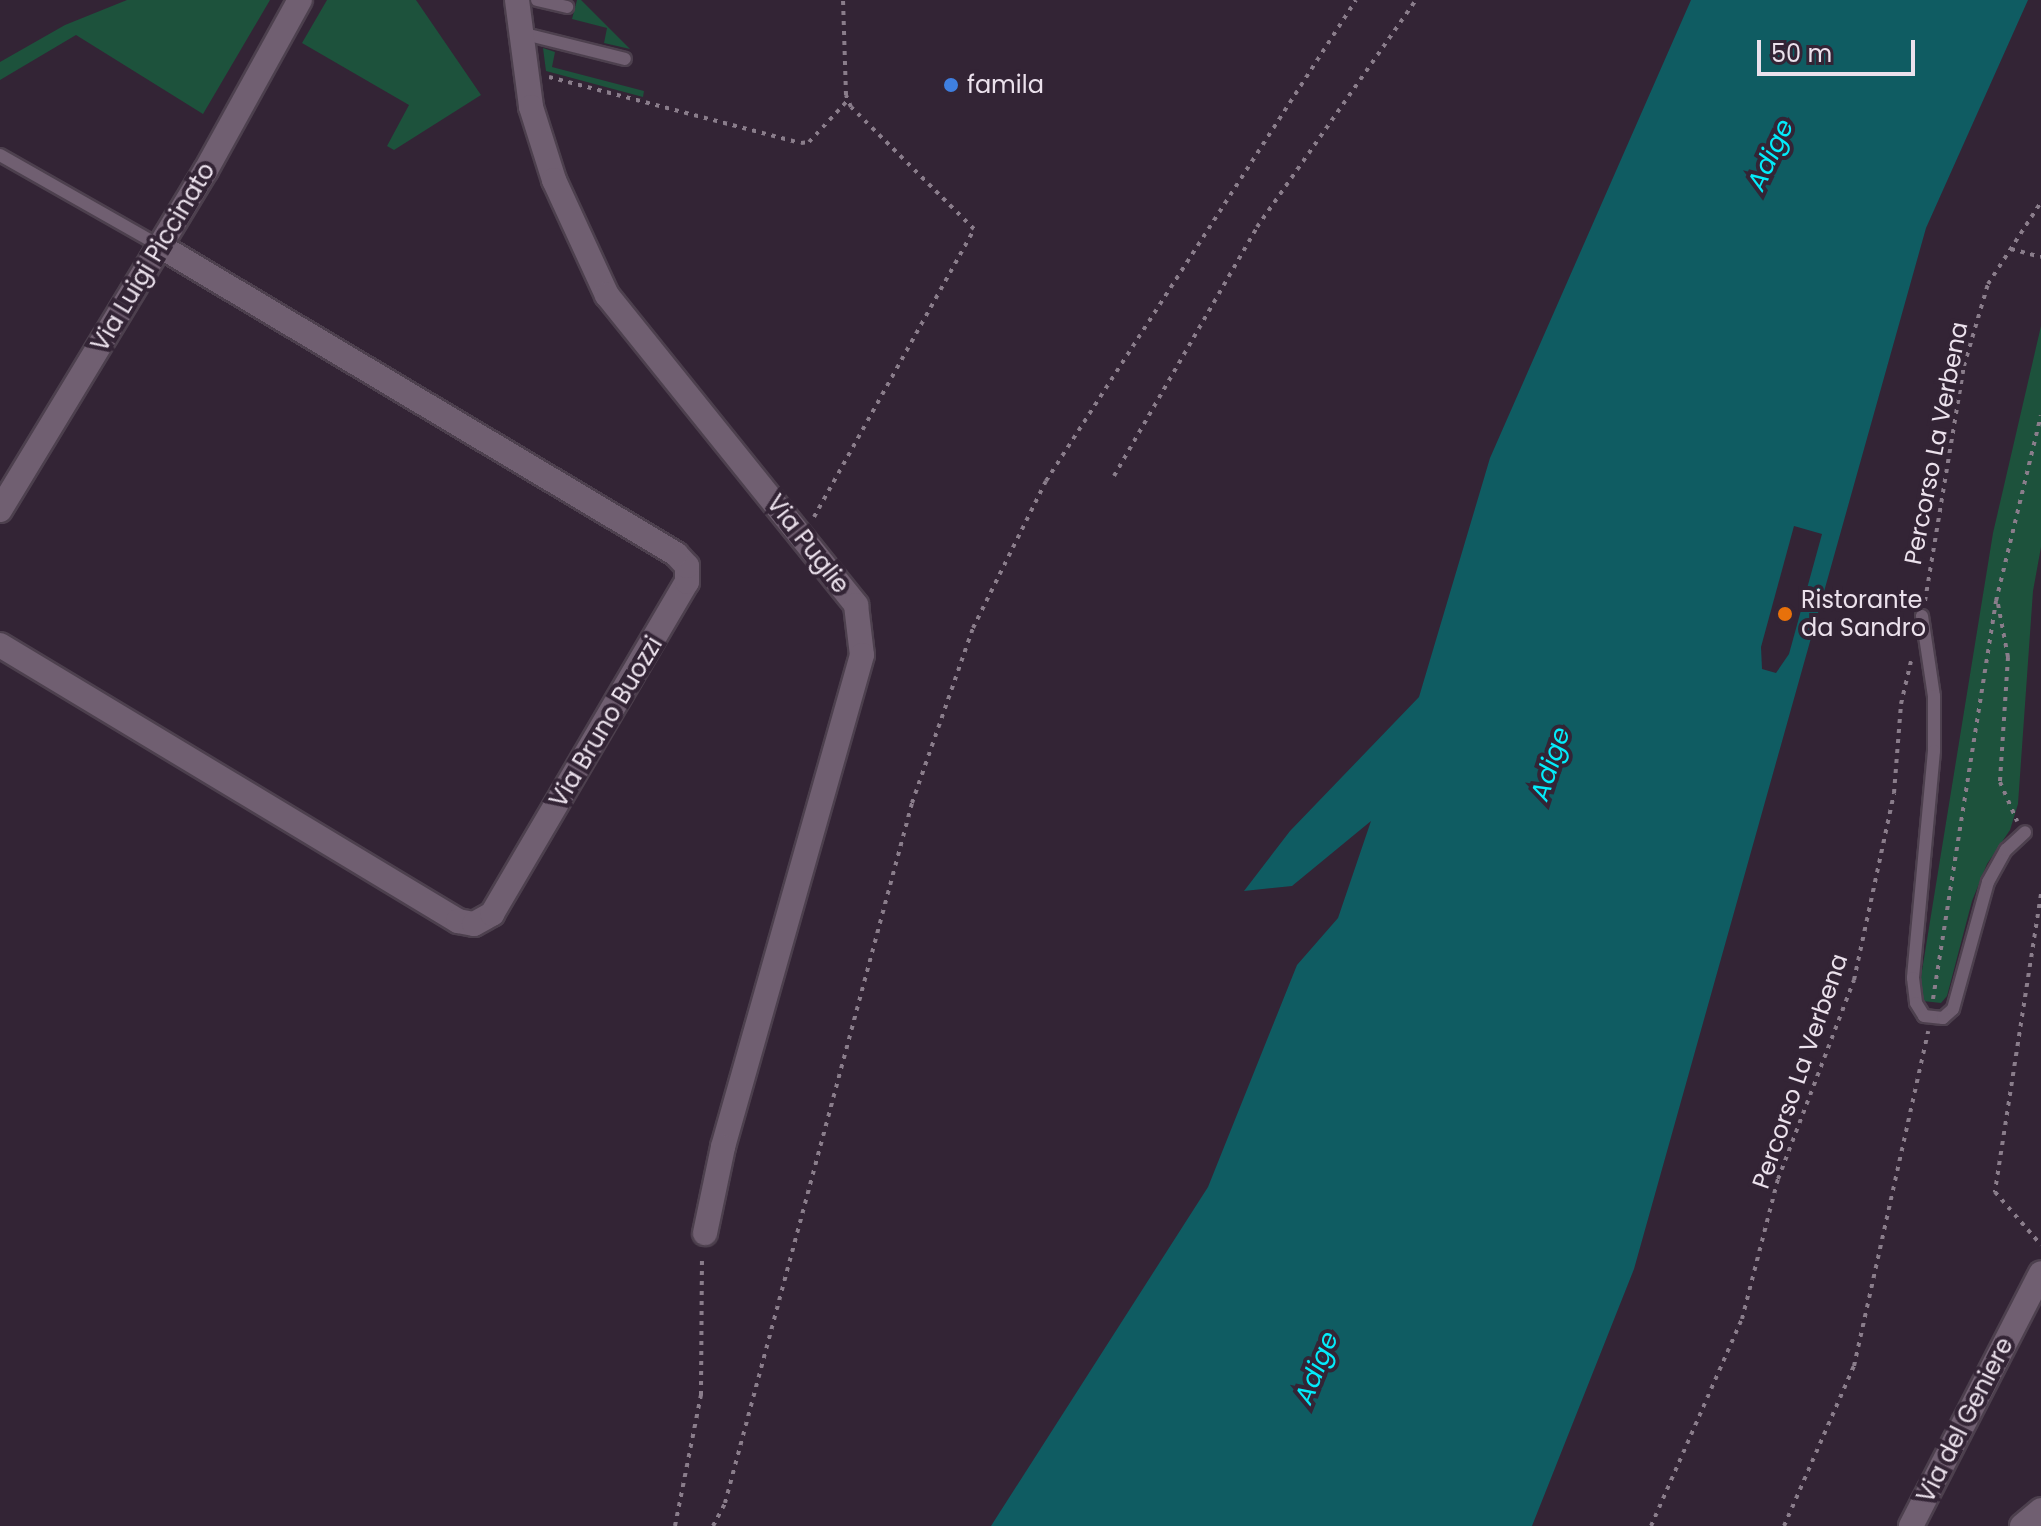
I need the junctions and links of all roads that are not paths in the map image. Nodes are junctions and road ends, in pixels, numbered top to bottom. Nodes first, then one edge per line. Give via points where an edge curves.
1 (300, 0) edge
2 (517, 0) edge
3 (537, 0) edge
4 (567, 7) dead end
5 (521, 33) junction
6 (625, 59) dead end
7 (0, 155) edge
8 (160, 246) junction
9 (0, 510) edge
10 (1922, 616) road end
11 (0, 645) edge
12 (2025, 832) road end
13 (705, 1233) road end
14 (2041, 1273) edge
15 (2041, 1510) edge
16 (1911, 1526) edge
17 (2022, 1526) edge

1 - 8 street, Via Luigi Piccinato
2 - 5 street, Via Puglie
3 - 4 lane
5 - 6 lane
5 - 13 street, Via Puglie via 531,107 554,180 607,295 856,605 862,655 731,1117
7 - 8 lane
8 - 9 street, Via Luigi Piccinato
8 - 11 street, Via Bruno Buozzi via 676,554 687,566 687,582 492,914 474,924 458,921
10 - 12 lane via 1934,696 1934,751 1913,978 1916,1003 1924,1016 1943,1018 1953,1009 1988,882 2006,850
14 - 16 street, Via del Geniere
15 - 17 street

